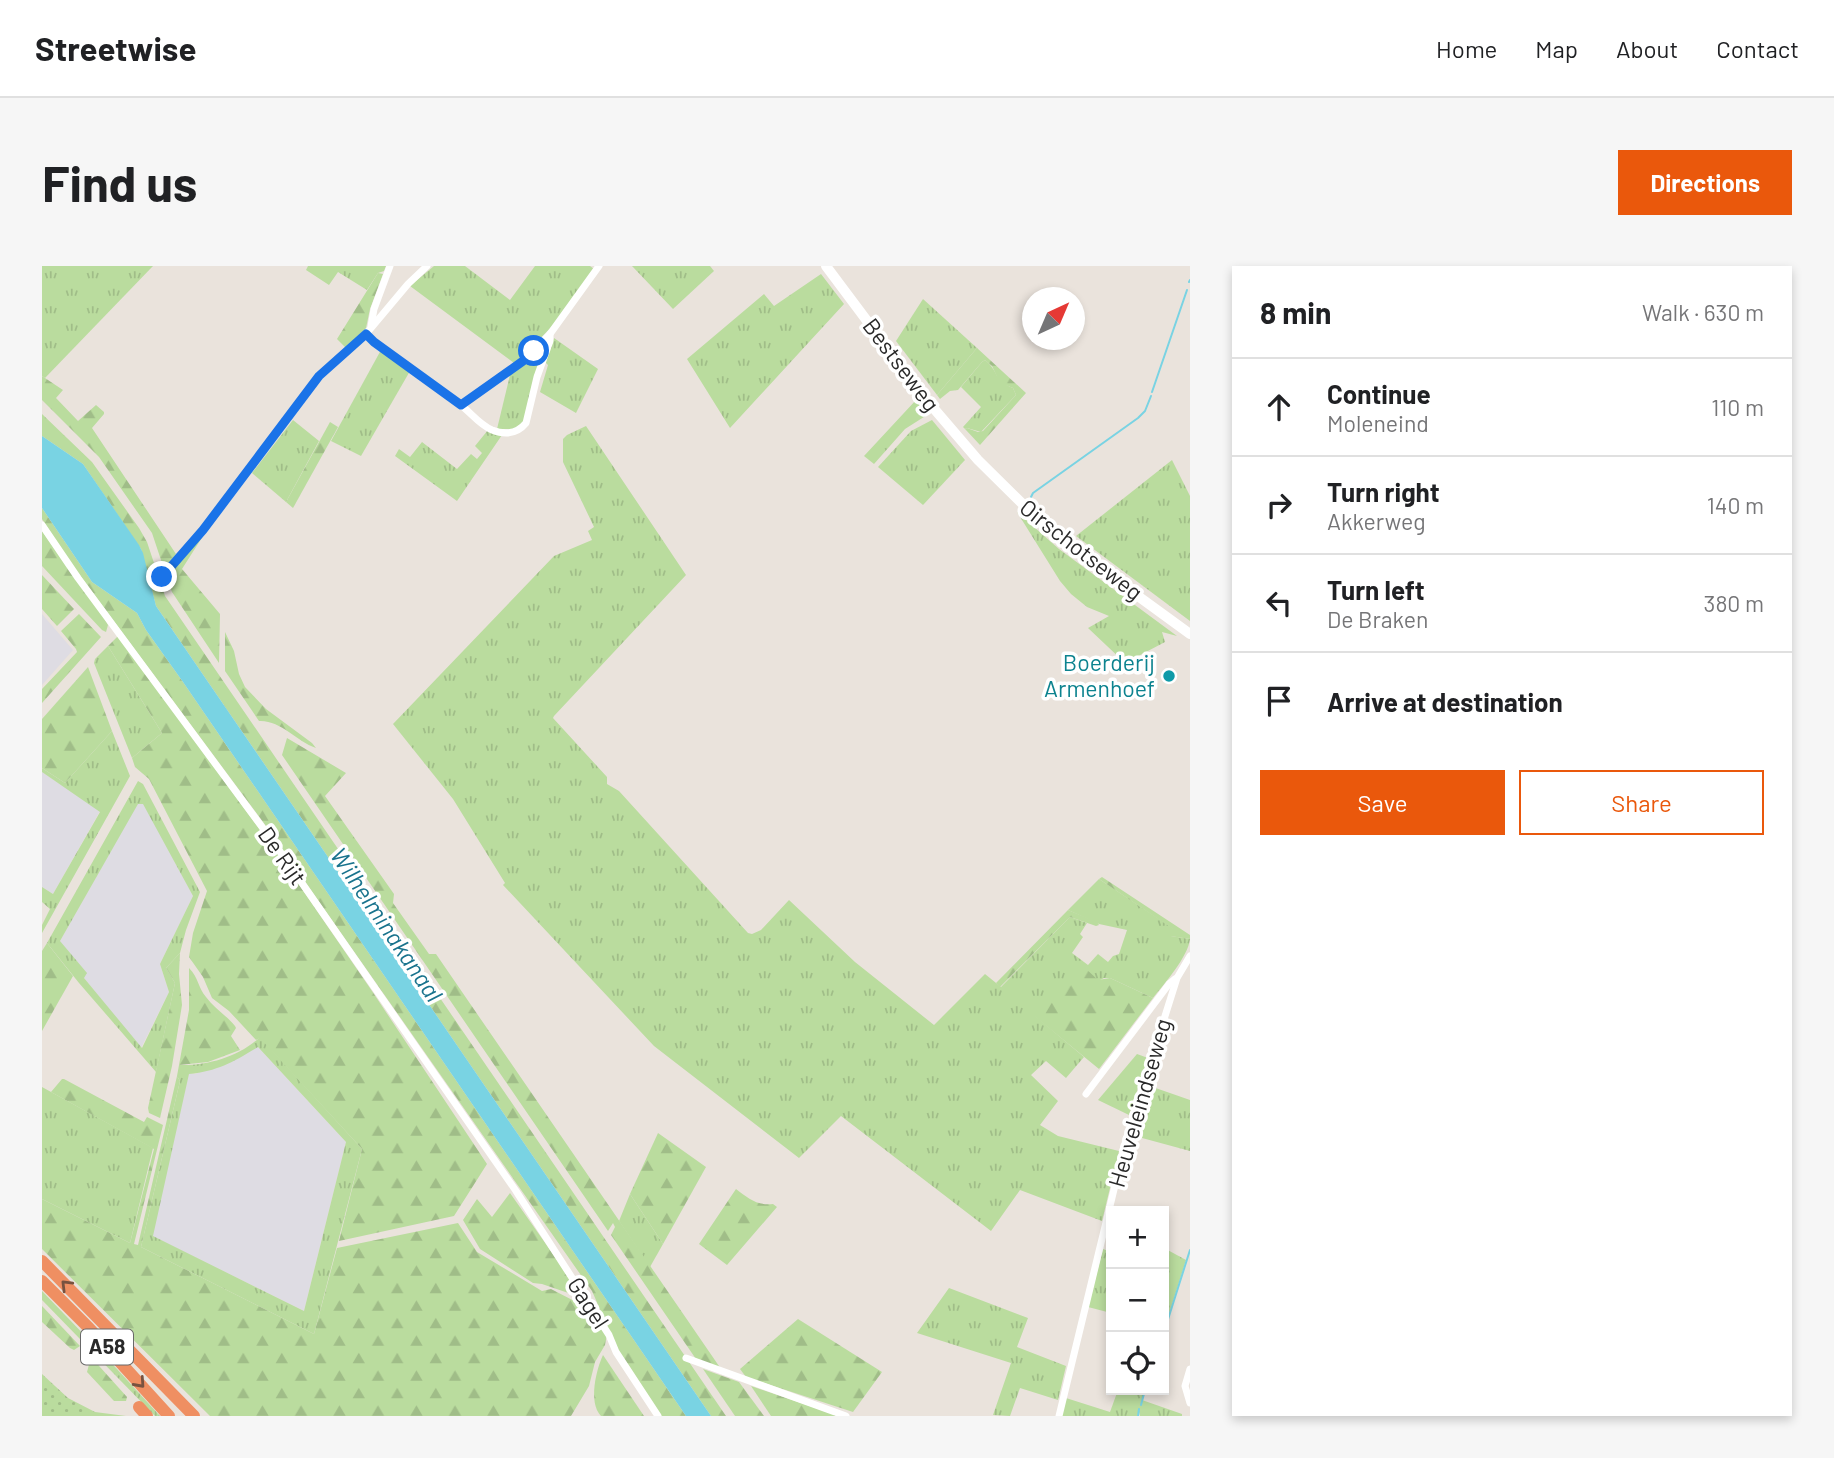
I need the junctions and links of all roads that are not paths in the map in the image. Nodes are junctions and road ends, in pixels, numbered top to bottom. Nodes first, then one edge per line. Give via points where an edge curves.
1 (390, 266) edge
2 (427, 266) edge
3 (599, 266) edge
4 (827, 266) edge
5 (368, 332) junction
6 (550, 334) junction
7 (461, 405) junction
8 (978, 460) joint
9 (42, 525) edge
10 (162, 577) dead end
11 (1190, 634) edge
12 (1190, 956) edge
13 (1177, 978) junction
14 (1086, 1094) dead end
15 (516, 1191) joint
16 (42, 1261) edge
17 (42, 1281) edge
18 (686, 1358) dead end
19 (1190, 1369) edge
20 (1190, 1403) edge
21 (169, 1416) edge
22 (194, 1416) edge
23 (658, 1416) edge
24 (846, 1416) edge
25 (1059, 1416) edge

1 - 5 street
2 - 5 street
3 - 6 street
4 - 8 main road, Bestseweg via 924,397
5 - 7 street via 374,342
5 - 10 street via 319,376
6 - 7 street via 523,361
6 - 7 street via 521,429 490,429
8 - 11 main road, Oirschotseweg via 1046,527
9 - 15 street, De Rijt via 279,850
12 - 13 street, Heuveleindseweg
13 - 14 street
13 - 25 street, Heuveleindseweg via 1126,1140
15 - 23 street, Gagel
22 -> 16 highway, A58
17 -> 21 highway, A58
18 - 24 street
19 - 20 street via 1185,1386

